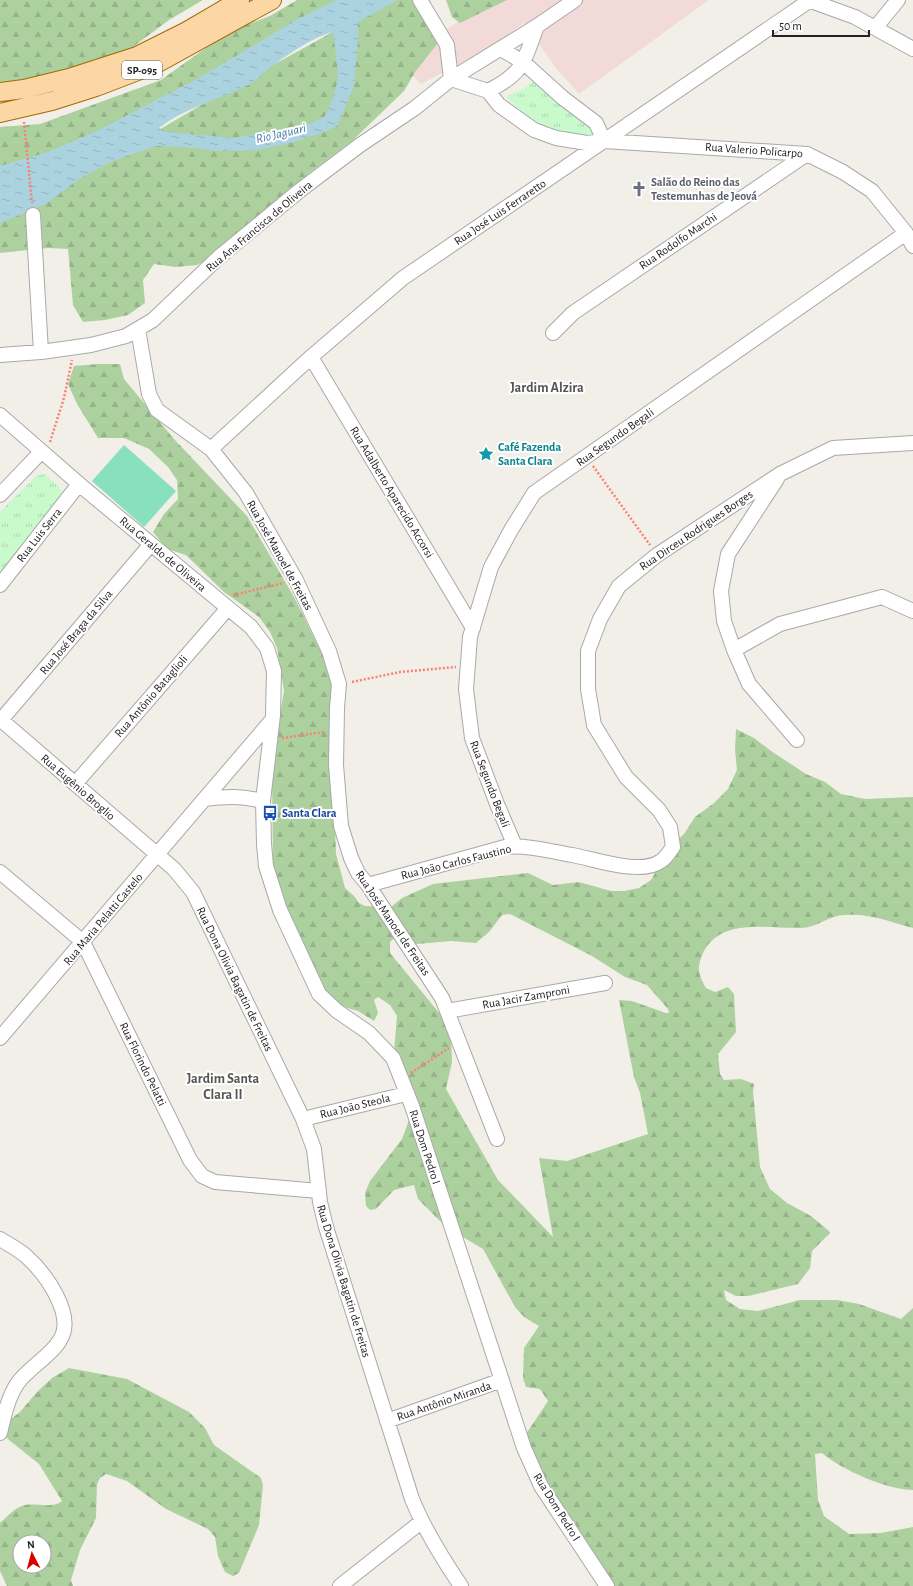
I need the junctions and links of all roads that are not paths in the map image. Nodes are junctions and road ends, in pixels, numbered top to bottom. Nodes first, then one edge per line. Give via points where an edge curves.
1 (240, 0) edge
2 (272, 0) edge
3 (420, 0) edge
4 (575, 0) edge
5 (808, 0) edge
6 (898, 0) edge
7 (537, 26) junction
8 (875, 28) junction
9 (501, 49) junction
10 (913, 49) edge
11 (523, 62) junction
12 (451, 79) junction
13 (488, 91) junction
14 (0, 92) edge
15 (0, 113) edge
16 (604, 141) junction
17 (807, 154) junction
18 (33, 215) dead end
19 (906, 233) junction
20 (913, 246) edge
21 (138, 329) junction
22 (553, 334) dead end
23 (41, 352) junction
24 (0, 355) edge
25 (311, 357) junction
26 (0, 415) edge
27 (913, 443) edge
28 (212, 449) junction
29 (43, 454) junction
30 (780, 474) junction
31 (79, 484) junction
32 (0, 495) edge
33 (151, 544) junction
34 (0, 585) edge
35 (228, 608) junction
36 (913, 611) edge
37 (473, 628) junction
38 (734, 650) junction
39 (1, 719) edge
40 (272, 720) junction
41 (796, 740) dead end
42 (75, 784) junction
43 (205, 798) junction
44 (263, 801) junction
45 (515, 846) junction
46 (157, 855) junction
47 (662, 861) joint
48 (0, 872) edge
49 (368, 885) junction
50 (83, 942) junction
51 (605, 983) dead end
52 (447, 1011) junction
53 (0, 1038) edge
54 (406, 1094) junction
55 (303, 1119) junction
56 (497, 1139) dead end
57 (319, 1192) junction
58 (0, 1239) edge
59 (502, 1380) junction
60 (387, 1421) junction
61 (0, 1432) edge
62 (421, 1522) junction
63 (340, 1586) edge
64 (460, 1586) edge
65 (607, 1586) edge

1 - 14 main road, SP-095 via 137,56 68,78
2 - 15 main road, SP-095 via 156,64 96,88
3 - 12 street via 447,45
4 - 7 street, Rua Ana Francisca de Oliveira
5 - 8 street via 855,17
5 - 16 street, Rua José Luis Ferraretto
6 - 8 street
7 - 9 street, Rua Ana Francisca de Oliveira
7 - 11 street
8 - 10 street
9 - 11 street
9 - 12 street, Rua Ana Francisca de Oliveira
11 - 13 street via 516,73 504,83
11 - 16 street via 596,123
12 - 13 street
12 - 21 street, Rua Ana Francisca de Oliveira via 299,191 218,258 153,320
13 - 16 street, Rua Valerio Policarpo via 499,105 534,130 556,138 587,143
16 - 17 street, Rua Valerio Policarpo
16 - 25 street, Rua José Luis Ferraretto via 403,278
17 - 19 street, Rua Valerio Policarpo via 843,172 872,191
17 - 22 street, Rua Rodolfo Marchi via 573,313
18 - 23 street
19 - 20 street, Rua Valerio Policarpo
19 - 37 street, Rua Segundo Begali via 534,494 491,567
21 - 23 street, Rua Ana Francisca de Oliveira via 126,336 91,345
21 - 28 street, Rua José Manoel de Freitas via 149,394 157,410
23 - 24 street, Rua Ana Francisca de Oliveira
25 - 28 street, Rua José Luis Ferraretto
25 - 37 street, Rua Adalberto Aparecido Accorsi
26 - 29 street, Rua Geraldo de Oliveira
27 - 30 street, Rua Dirceu Rodrigues Borges via 833,448
28 - 49 street, Rua José Manoel de Freitas via 246,493 296,580 329,651 340,684 336,765 341,826 351,858 358,873
29 - 31 street, Rua Geraldo de Oliveira
29 - 32 street
30 - 38 street via 728,554 722,591 724,621
30 - 47 street, Rua Dirceu Rodrigues Borges via 657,555 619,586 600,619 588,651 588,689 594,725 626,776 659,810 670,827 673,847
31 - 33 street, Rua Geraldo de Oliveira
31 - 34 street, Rua Luis Serra
33 - 35 street, Rua Geraldo de Oliveira
33 - 39 street, Rua José Braga da Silva
35 - 40 street, Rua Geraldo de Oliveira via 251,627 267,648 274,671
35 - 42 street, Rua Antônio Bataglioli
36 - 38 street via 882,597 780,624
37 - 45 street, Rua Segundo Begali via 466,689 472,738
38 - 41 street via 749,684
39 - 42 street, Rua Eugênio Broglio
40 - 43 street, Rua Maria Pelatti Castelo
40 - 44 street, Rua Dom Pedro I
42 - 46 street, Rua Eugênio Broglio
43 - 44 street via 244,796
43 - 46 street, Rua Maria Pelatti Castelo
44 - 54 street, Rua Dom Pedro I via 266,866 272,887 290,933 319,994 337,1011 368,1033 393,1058
45 - 47 street, Rua João Carlos Faustino via 630,867 646,867
45 - 49 street, Rua João Carlos Faustino
46 - 50 street, Rua Maria Pelatti Castelo
46 - 55 street, Rua Dona Olivia Bagatin de Freitas via 174,869 193,892
48 - 50 street, Rua Florindo Pelatti
49 - 52 street, Rua José Manoel de Freitas via 442,998
50 - 53 street, Rua Maria Pelatti Castelo
50 - 57 street, Rua Florindo Pelatti via 190,1160 202,1176 215,1182
51 - 52 street, Rua Jacir Zamproni
52 - 56 street, Rua José Manoel de Freitas
54 - 55 street, Rua João Steola
54 - 59 street, Rua Dom Pedro I
55 - 57 street, Rua Dona Olivia Bagatin de Freitas via 314,1149
57 - 60 street, Rua Dona Olivia Bagatin de Freitas via 326,1227
58 - 61 street via 26,1256 48,1281 63,1308 65,1331 60,1341 18,1383 8,1404
59 - 60 street, Rua Antônio Miranda
59 - 65 street, Rua Dom Pedro I via 524,1448 541,1486
60 - 62 street, Rua Dona Olivia Bagatin de Freitas
62 - 63 street
62 - 64 street, Rua Dona Olivia Bagatin de Freitas

